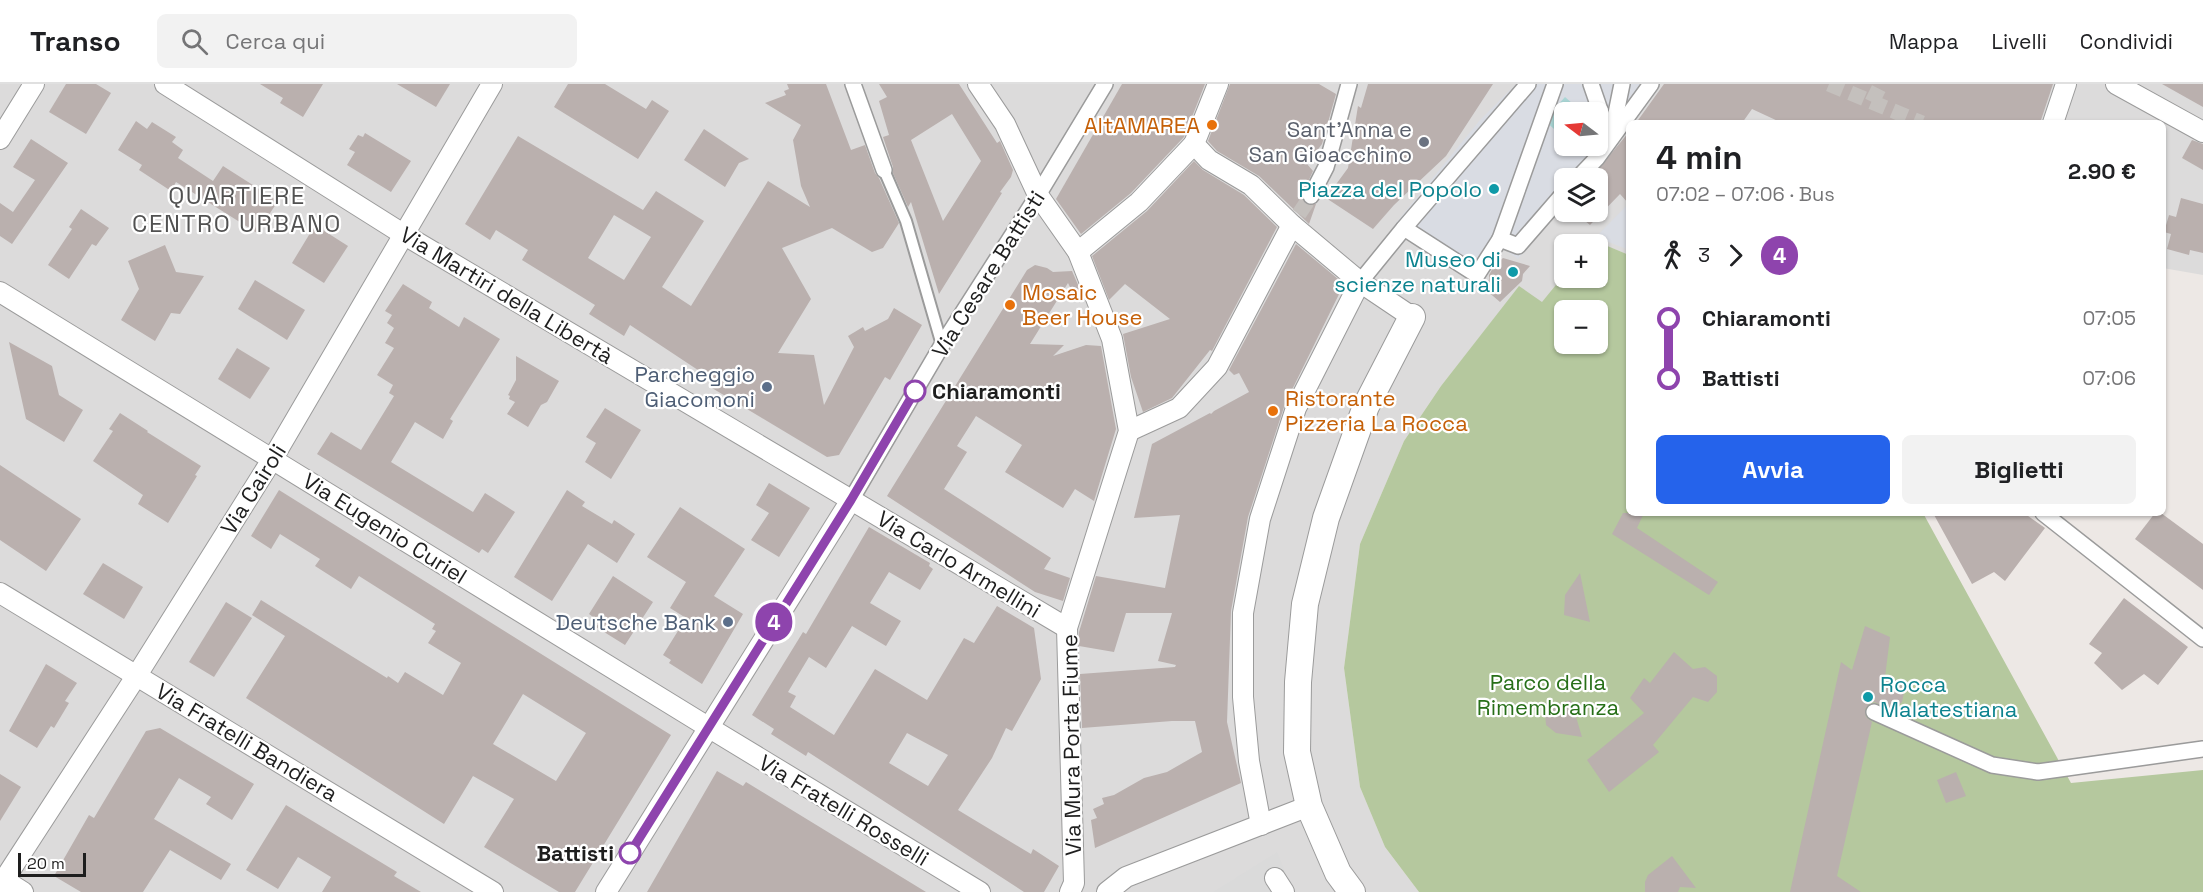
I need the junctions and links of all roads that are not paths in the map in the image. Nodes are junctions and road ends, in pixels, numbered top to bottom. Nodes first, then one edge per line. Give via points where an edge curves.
1 (34, 84) edge
2 (165, 84) edge
3 (492, 84) edge
4 (853, 84) edge
5 (978, 84) edge
6 (1105, 84) edge
7 (1218, 84) edge
8 (1348, 84) edge
9 (1528, 84) edge
10 (1555, 84) edge
11 (1591, 84) edge
12 (1623, 84) edge
13 (1651, 84) edge
14 (2066, 84) edge
15 (2116, 84) edge
16 (2054, 120) edge
17 (2203, 132) edge
18 (0, 139) edge
19 (1610, 139) junction
20 (1194, 144) junction
21 (1586, 168) edge
22 (884, 170) joint
23 (1038, 195) junction
24 (1311, 196) tunnel mouth
25 (1554, 205) edge
26 (1296, 220) junction
27 (1404, 228) junction
28 (403, 234) junction
29 (1500, 239) junction
30 (1078, 252) junction
31 (1360, 282) junction
32 (0, 292) edge
33 (1412, 317) joint
34 (942, 345) junction
35 (1129, 431) junction
36 (273, 458) junction
37 (851, 500) junction
38 (2047, 516) edge
39 (0, 593) edge
40 (1067, 628) junction
41 (2203, 639) edge
42 (137, 675) junction
43 (1874, 712) dead end
44 (708, 727) junction
45 (2203, 749) edge
46 (1308, 806) junction
47 (1261, 825) junction
48 (2, 883) edge
49 (23, 892) edge
50 (493, 892) edge
51 (606, 892) edge
52 (980, 892) edge
53 (1070, 892) edge
54 (1107, 892) edge
55 (1352, 892) edge

1 - 18 street
2 - 28 street, Via Martiri della Libertà
3 - 28 street, Via Cairoli
4 - 22 street
5 - 23 street, Via Mura Porta Fiume via 1005,124
6 - 23 street, Via Cesare Battisti
7 - 20 street
8 - 24 street via 1326,167
9 - 27 street
10 - 29 street
11 - 19 street
12 - 19 street
13 - 19 street
14 - 16 street
15 - 17 street
19 - 21 street
20 - 26 street via 1209,160 1251,185
20 - 30 street via 1139,202
22 - 34 lane via 906,221
23 - 30 street, Via Mura Porta Fiume
23 - 34 street, Via Cesare Battisti
25 - 29 street via 1518,246
26 - 31 street
26 - 35 street via 1217,367 1179,408
27 - 29 street via 1478,275
27 - 31 street
28 - 36 street, Via Cairoli
28 - 37 street, Via Martiri della Libertà
30 - 35 street, Via Mura Porta Fiume via 1112,339
31 - 33 street
31 - 47 street via 1296,408 1260,519 1243,614 1243,698
32 - 36 street, Via Eugenio Curiel
33 - 46 street via 1366,406 1326,518 1305,604 1297,752
34 - 37 street, Via Cesare Battisti
35 - 40 street, Via Mura Porta Fiume
36 - 42 street, Via Cairoli
36 - 44 street, Via Eugenio Curiel
37 - 40 street, Via Carlo Armellini
37 - 44 street, Via Cesare Battisti
38 - 41 street
39 - 42 street, Via Fratelli Bandiera
40 - 53 street, Via Mura Porta Fiume via 1074,883
42 - 48 street, Via Cairoli
42 - 50 street, Via Fratelli Bandiera
43 - 45 street via 1992,765 2038,772
44 - 51 street, Via Cesare Battisti
44 - 52 street, Via Fratelli Rosselli
46 - 47 street
46 - 55 street via 1338,873
47 - 54 street via 1126,878
48 - 49 street

